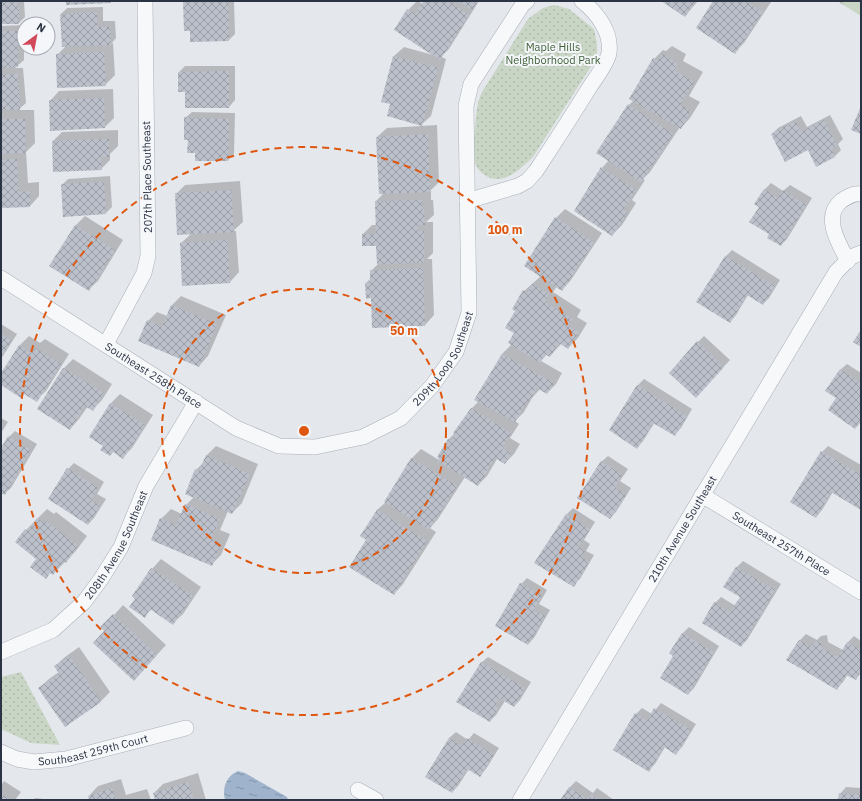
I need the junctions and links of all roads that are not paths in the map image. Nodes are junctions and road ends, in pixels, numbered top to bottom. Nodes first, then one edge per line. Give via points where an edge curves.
1 (145, 1) edge
2 (527, 1) edge
3 (582, 1) edge
4 (854, 195) edge
5 (468, 201) junction
6 (861, 253) edge
7 (848, 261) junction
8 (1, 278) edge
9 (106, 344) junction
10 (196, 402) junction
11 (315, 447) joint
12 (702, 495) junction
13 (861, 592) edge
14 (1, 652) edge
15 (186, 728) dead end
16 (1, 752) edge
17 (358, 790) dead end
18 (376, 800) edge
19 (520, 800) edge

1 - 9 street, 207th Place Southeast via 148,256 144,273
2 - 5 street, 209th Loop Southeast via 471,84 466,106
3 - 5 street via 593,10 604,26 609,54 536,171 527,181
4 - 7 street via 839,203 833,213 832,224 835,234
5 - 11 street, 209th Loop Southeast via 469,313 456,352 432,386 401,418 363,437
6 - 7 street, 210th Avenue Southeast
7 - 12 street, 210th Avenue Southeast via 836,272
8 - 9 street, Southeast 258th Place
9 - 10 street, Southeast 258th Place
10 - 11 street, Southeast 258th Place via 236,428 279,446
10 - 14 street, 208th Avenue Southeast via 146,486 121,547 84,602 53,630
12 - 13 street, Southeast 257th Place
12 - 19 street, 210th Avenue Southeast
15 - 16 street, Southeast 259th Court via 66,759 34,762 17,759
17 - 18 street

